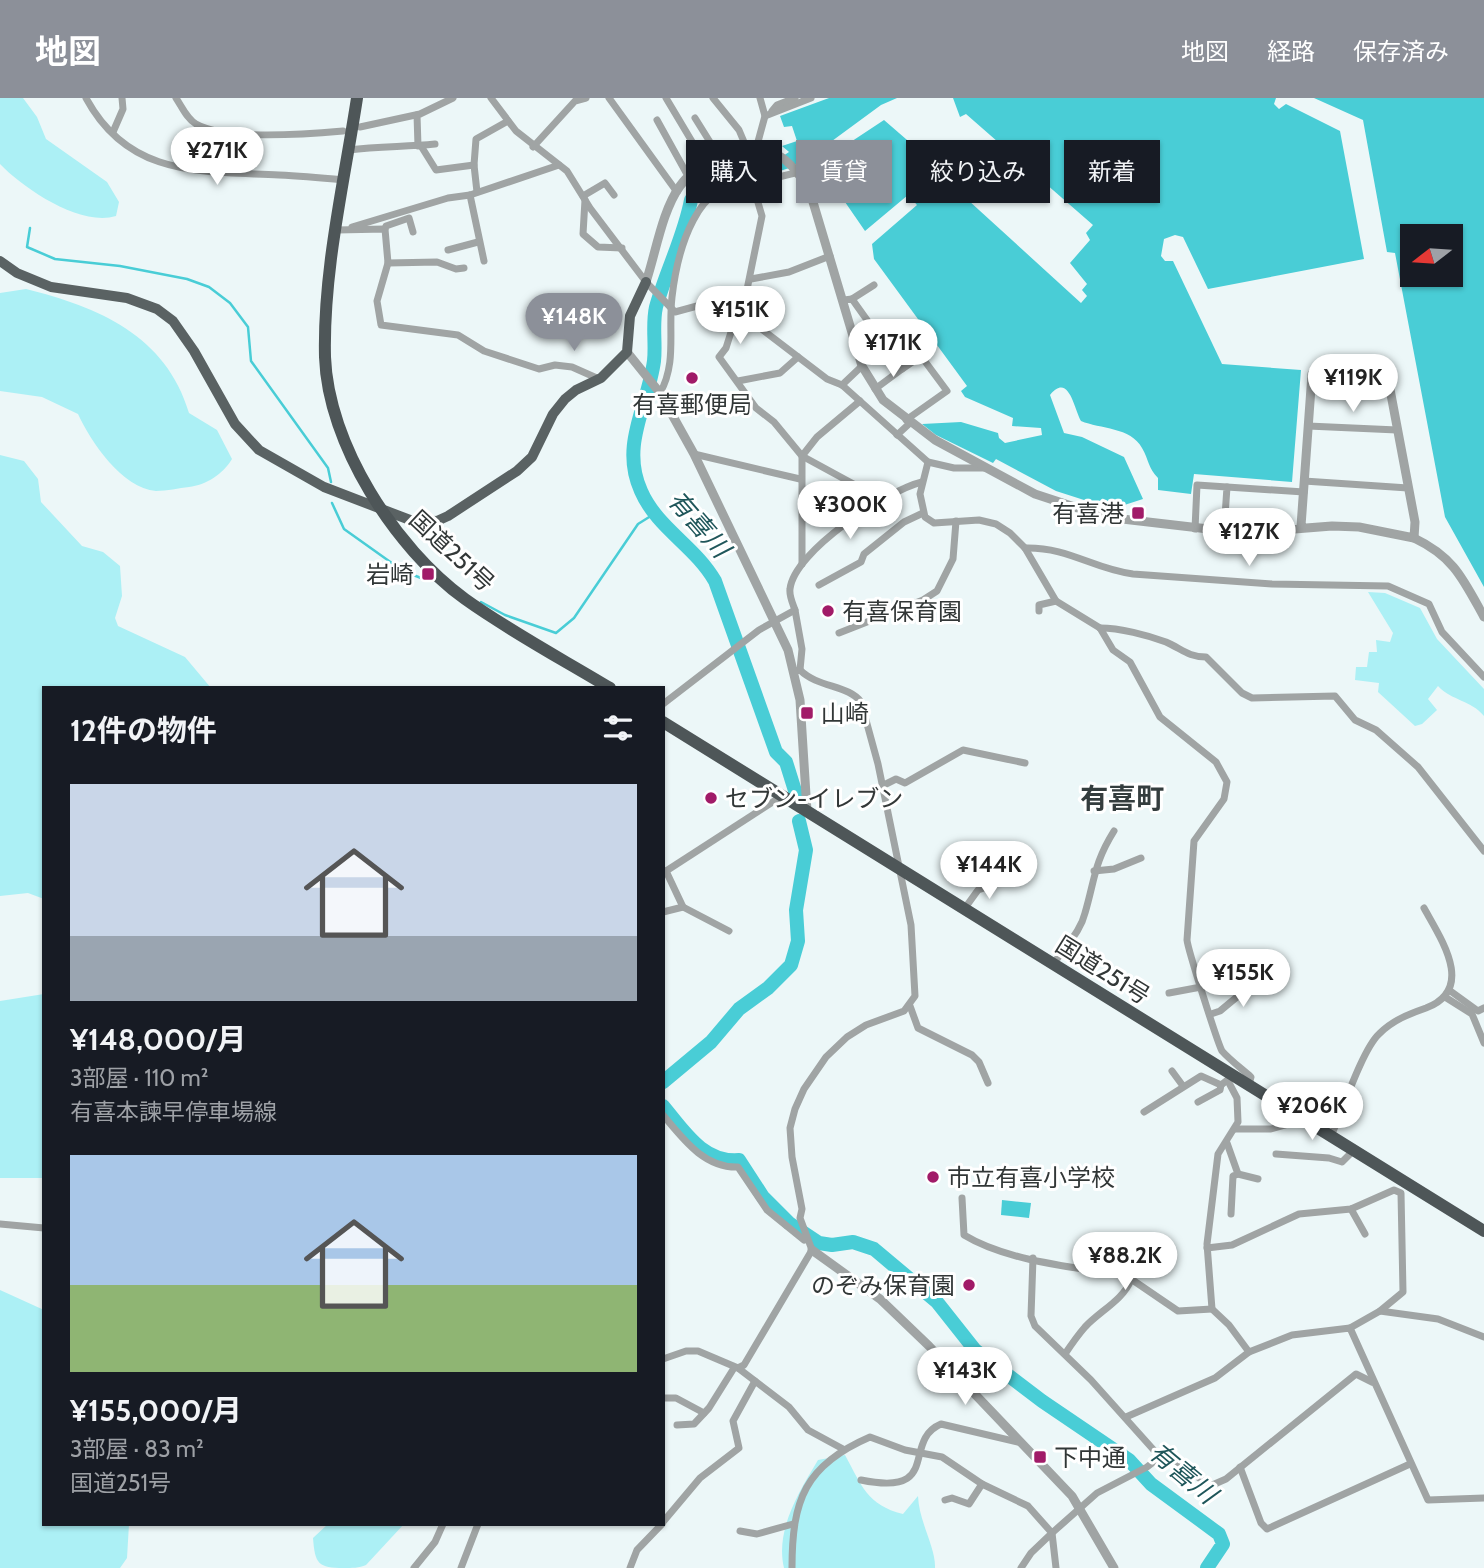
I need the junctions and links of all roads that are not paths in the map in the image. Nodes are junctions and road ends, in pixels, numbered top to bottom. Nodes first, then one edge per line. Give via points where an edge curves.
1 (86, 98) edge
2 (122, 98) edge
3 (176, 98) edge
4 (357, 98) edge
5 (491, 98) edge
6 (586, 98) edge
7 (609, 98) edge
8 (666, 98) edge
9 (713, 98) edge
10 (760, 98) edge
11 (773, 98) edge
12 (795, 98) edge
13 (811, 98) edge
14 (450, 99) edge
15 (785, 100) edge
16 (770, 113) junction
17 (416, 115) junction
18 (695, 118) dead end
19 (657, 120) dead end
20 (508, 121) junction
21 (360, 127) dead end
22 (343, 131) dead end
23 (113, 132) junction
24 (691, 140) edge
25 (709, 140) edge
26 (746, 140) edge
27 (758, 140) edge
28 (435, 144) dead end
29 (420, 146) junction
30 (533, 147) junction
31 (349, 150) junction
32 (782, 156) edge
33 (474, 165) junction
34 (559, 165) junction
35 (796, 169) edge
36 (686, 172) edge
37 (686, 179) edge
38 (345, 180) junction
39 (677, 192) junction
40 (473, 194) junction
41 (614, 195) dead end
42 (584, 198) junction
43 (704, 203) edge
44 (758, 203) edge
45 (813, 203) edge
46 (384, 229) junction
47 (343, 230) junction
48 (413, 232) dead end
49 (478, 242) junction
50 (622, 248) junction
51 (448, 250) dead end
52 (830, 256) junction
53 (0, 261) edge
54 (484, 261) dead end
55 (388, 263) junction
56 (464, 268) dead end
57 (751, 279) junction
58 (646, 282) junction
59 (874, 285) dead end
60 (848, 299) junction
61 (669, 306) junction
62 (740, 313) junction
63 (627, 352) junction
64 (798, 357) junction
65 (862, 366) junction
66 (902, 369) junction
67 (599, 379) junction
68 (738, 381) junction
69 (842, 385) junction
70 (875, 389) junction
71 (657, 390) junction
72 (860, 401) junction
73 (908, 422) junction
74 (1308, 426) junction
75 (1397, 430) junction
76 (897, 435) junction
77 (694, 454) junction
78 (802, 456) junction
79 (928, 462) junction
80 (988, 468) junction
81 (800, 479) junction
82 (1304, 481) junction
83 (922, 482) junction
84 (1227, 487) junction
85 (1408, 488) junction
86 (1304, 492) junction
87 (881, 499) junction
88 (382, 509) junction
89 (923, 513) junction
90 (956, 521) junction
91 (1301, 526) junction
92 (1195, 529) junction
93 (1224, 531) junction
94 (1414, 538) junction
95 (1025, 548) junction
96 (802, 564) junction
97 (819, 585) dead end
98 (1056, 601) junction
99 (795, 610) junction
100 (1039, 611) dead end
101 (1484, 617) edge
102 (774, 621) junction
103 (1100, 628) junction
104 (839, 633) dead end
105 (797, 671) junction
106 (1484, 677) edge
107 (607, 686) edge
108 (665, 703) edge
109 (665, 723) edge
110 (1025, 763) dead end
111 (882, 786) junction
112 (783, 796) junction
113 (807, 811) junction
114 (1114, 831) dead end
115 (1484, 851) edge
116 (1141, 858) dead end
117 (899, 865) junction
118 (665, 871) edge
119 (1094, 871) junction
120 (665, 874) edge
121 (1002, 882) dead end
122 (683, 907) junction
123 (965, 908) junction
124 (1424, 908) dead end
125 (665, 912) edge
126 (729, 931) dead end
127 (1054, 964) junction
128 (1261, 977) dead end
129 (1201, 987) junction
130 (1169, 993) dead end
131 (1447, 994) junction
132 (910, 1006) junction
133 (1484, 1008) edge
134 (1211, 1014) junction
135 (1484, 1043) edge
136 (1172, 1071) dead end
137 (1227, 1080) junction
138 (988, 1083) dead end
139 (1249, 1085) junction
140 (1183, 1086) junction
141 (1198, 1102) dead end
142 (1144, 1112) dead end
143 (665, 1117) edge
144 (1304, 1119) junction
145 (1235, 1129) junction
146 (1331, 1136) junction
147 (1227, 1143) junction
148 (1354, 1150) junction
149 (1276, 1154) dead end
150 (1238, 1174) junction
151 (1258, 1179) dead end
152 (962, 1198) dead end
153 (1351, 1209) junction
154 (1231, 1214) dead end
155 (0, 1224) edge
156 (42, 1228) edge
157 (1484, 1231) edge
158 (1365, 1234) dead end
159 (1207, 1248) junction
160 (812, 1250) junction
161 (1032, 1258) junction
162 (1131, 1280) junction
163 (1212, 1309) junction
164 (1380, 1311) junction
165 (1350, 1328) junction
166 (1484, 1337) edge
167 (1249, 1352) junction
168 (1065, 1353) junction
169 (665, 1358) edge
170 (736, 1368) junction
171 (755, 1381) junction
172 (1373, 1382) junction
173 (665, 1398) edge
174 (705, 1413) junction
175 (1126, 1417) junction
176 (677, 1425) dead end
177 (1018, 1442) junction
178 (843, 1449) junction
179 (922, 1452) junction
180 (1160, 1457) junction
181 (1410, 1464) junction
182 (1240, 1467) junction
183 (861, 1480) dead end
184 (982, 1484) junction
185 (1484, 1498) edge
186 (945, 1500) dead end
187 (1080, 1508) junction
188 (665, 1520) edge
189 (793, 1524) junction
190 (442, 1526) edge
191 (477, 1526) edge
192 (660, 1526) edge
193 (740, 1531) dead end
194 (1052, 1533) junction
195 (414, 1568) edge
196 (461, 1568) edge
197 (630, 1568) edge
198 (792, 1568) edge
199 (1021, 1568) edge
200 (1056, 1568) edge
201 (1114, 1568) edge

1 - 23 street
2 - 23 street via 123,109
3 - 22 street via 189,118 208,129 248,134
4 - 31 highway, 国道251号
5 - 20 street
6 - 30 street via 569,107
7 - 39 street
8 - 24 street
9 - 26 street
10 - 16 street
11 - 16 street
12 - 15 street
13 - 16 street
14 - 17 street
15 - 16 street
16 - 27 street
17 - 21 street
17 - 29 street
18 - 25 street
19 - 36 street
20 - 30 street
20 - 33 street via 476,139
23 - 38 street via 157,163 186,170
28 - 29 street
29 - 31 street
29 - 33 street via 436,170
30 - 34 street
31 - 38 highway, 国道251号
32 - 35 street
33 - 40 street
34 - 40 street
34 - 42 street
37 - 39 street
38 - 47 highway, 国道251号
39 - 58 street
40 - 47 street
40 - 49 street
41 - 42 street via 605,183
42 - 50 street
42 - 50 street via 583,234 598,247
43 - 61 street via 695,214
44 - 57 street via 762,216
45 - 52 street
46 - 47 street
46 - 48 street via 408,218
46 - 55 street
47 - 88 highway, 国道251号 via 326,316 325,359 330,392 354,463
49 - 51 street
49 - 54 street
50 - 58 street
52 - 57 street via 782,274
52 - 60 street
53 - 88 main road via 51,286 127,298 157,309 173,321 235,424 259,450 298,475
55 - 56 street via 437,262
55 - 67 street via 377,301 381,325 458,335 484,351 539,369 572,367
57 - 62 street
58 - 61 street
58 - 63 main road via 629,316
59 - 60 street
60 - 65 street
60 - 66 street
61 - 62 street via 681,313 708,303
61 - 71 street via 671,363
62 - 64 street
62 - 68 street via 719,357
63 - 67 main road
63 - 71 street
64 - 68 street via 780,373
64 - 69 street
65 - 69 street
65 - 70 street
66 - 70 street
66 - 73 street via 921,356 947,391
67 - 88 main road via 565,399 532,457 517,471 448,516 437,521 410,520
68 - 78 street via 756,408
69 - 72 street
70 - 73 street
71 - 77 street
72 - 76 street
72 - 78 street
73 - 76 street
73 - 80 street
74 - 75 street
74 - 75 street via 1312,374 1384,378
74 - 82 street
75 - 85 street
76 - 79 street
77 - 81 street
77 - 102 street
78 - 81 street
78 - 87 street
79 - 80 street
79 - 83 street
80 - 92 street via 1067,506 1105,517
81 - 96 street
82 - 85 street
82 - 86 street
83 - 87 street
83 - 89 street
84 - 86 street
84 - 92 street via 1197,485
84 - 93 street
85 - 94 street
86 - 91 street
87 - 96 street
88 - 107 highway, 国道251号 via 399,534 463,597
89 - 90 street via 934,523
89 - 97 street via 904,522 864,554 861,562
90 - 95 street via 996,524
90 - 104 street via 953,559 937,590
91 - 93 street
91 - 94 street via 1359,527
92 - 93 street
94 - 101 street via 1452,563
95 - 98 street
95 - 106 street via 1051,547 1115,572 1133,574 1388,586 1429,604 1442,632
96 - 99 street via 789,590
98 - 100 street via 1039,605
98 - 103 street
99 - 102 street
99 - 105 street via 802,649
102 - 105 street
102 - 108 street
103 - 115 street via 1167,643 1191,657 1206,657 1252,698 1335,696 1355,720 1376,730 1418,767
103 - 129 street via 1113,650 1130,662 1160,717 1216,762 1227,782 1224,799 1194,841 1190,871 1188,947
105 - 111 street via 811,681 855,694
105 - 113 street
109 - 112 highway, 国道251号
110 - 111 street via 963,750 905,783 896,779
111 - 117 street
112 - 113 highway, 国道251号
112 - 118 street
113 - 117 highway, 国道251号
114 - 119 street
116 - 119 street
117 - 123 highway, 国道251号
117 - 132 street via 916,987
119 - 127 street via 1085,915
120 - 122 street
121 - 123 street via 978,890
122 - 125 street
122 - 126 street
123 - 127 highway, 国道251号
124 - 131 street via 1450,956
127 - 137 highway, 国道251号
128 - 134 street
129 - 130 street
129 - 134 street
131 - 133 street via 1478,1011
131 - 135 street via 1472,1014
131 - 146 street via 1409,1012 1378,1035
132 - 138 street via 918,1028 972,1055
132 - 160 street via 846,1037 804,1089 790,1128 800,1218
134 - 139 street via 1220,1049 1251,1077
136 - 140 street
137 - 139 highway, 国道251号
137 - 140 street via 1201,1076
137 - 141 street via 1220,1090
137 - 145 street via 1237,1098
139 - 144 highway, 国道251号
140 - 142 street
143 - 160 street via 701,1156 724,1168 738,1167 767,1210 801,1235
144 - 145 street via 1271,1129
144 - 146 highway, 国道251号
145 - 147 street
146 - 148 highway, 国道251号
147 - 150 street
147 - 159 street via 1218,1154
148 - 149 street via 1342,1161
148 - 157 highway, 国道251号
150 - 151 street
150 - 154 street via 1233,1176
152 - 161 street via 964,1236 1004,1254
153 - 158 street
153 - 159 street via 1299,1214 1232,1245
153 - 164 street via 1394,1190 1404,1197 1403,1292
155 - 156 street
159 - 163 street
160 - 170 street via 744,1365
160 - 177 street via 904,1321
161 - 162 street
161 - 168 street via 1031,1316 1041,1335
162 - 163 street via 1178,1311
162 - 168 street via 1126,1293 1085,1327
163 - 167 street
164 - 165 street
164 - 166 street via 1437,1319
165 - 167 street via 1293,1335
165 - 172 street
167 - 175 street via 1215,1378
168 - 175 street
169 - 170 street via 698,1351
170 - 171 street
170 - 174 street
171 - 178 street via 789,1407 808,1430
171 - 188 street via 733,1421 739,1448 699,1478
172 - 181 street
172 - 182 street via 1356,1374
173 - 174 street via 676,1398
174 - 176 street via 694,1424
175 - 180 street
177 - 179 street via 941,1424 929,1432
177 - 187 street
178 - 179 street via 870,1437
178 - 189 street via 824,1463 803,1489
179 - 183 street via 914,1473 904,1482
179 - 184 street via 942,1457
180 - 182 street via 1176,1461 1210,1486
180 - 187 street via 1097,1493
181 - 182 street via 1267,1530
181 - 185 street via 1428,1500
184 - 186 street via 969,1504
184 - 194 street via 1028,1506
187 - 194 street
187 - 201 street
189 - 193 street via 757,1534
189 - 198 street
190 - 195 street
191 - 196 street
192 - 197 street via 637,1550
194 - 199 street
194 - 200 street

